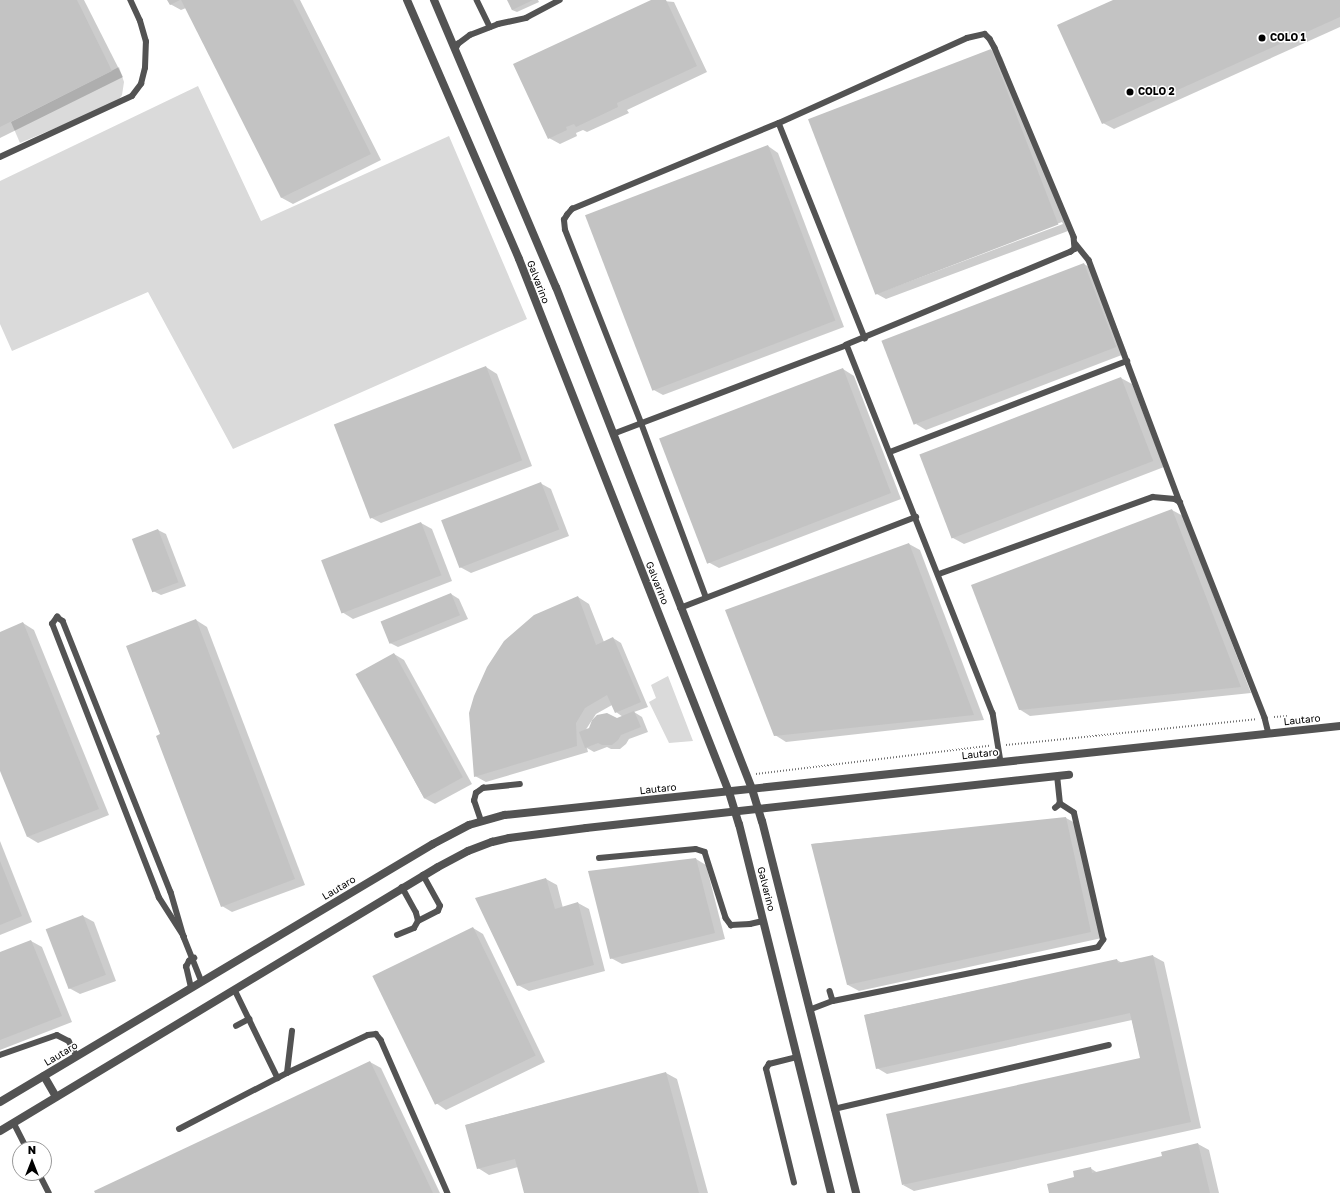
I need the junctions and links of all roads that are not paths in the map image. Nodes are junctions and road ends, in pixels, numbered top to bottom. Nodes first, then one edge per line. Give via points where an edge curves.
1 (130, 0) edge
2 (407, 0) edge
3 (434, 0) edge
4 (477, 0) edge
5 (560, 0) edge
6 (490, 27) junction
7 (455, 50) junction
8 (779, 123) junction
9 (0, 157) edge
10 (1074, 243) junction
11 (865, 338) junction
12 (847, 345) junction
13 (1127, 361) junction
14 (642, 424) junction
15 (613, 434) junction
16 (890, 452) junction
17 (1180, 502) junction
18 (916, 517) junction
19 (939, 574) junction
20 (706, 598) junction
21 (680, 608) junction
22 (1340, 726) edge
23 (1269, 734) junction
24 (1001, 762) junction
25 (1069, 775) dead end
26 (1057, 777) junction
27 (520, 784) dead end
28 (752, 789) junction
29 (729, 792) junction
30 (758, 810) junction
31 (736, 812) junction
32 (481, 821) junction
33 (599, 858) dead end
34 (423, 875) junction
35 (402, 888) junction
36 (418, 921) junction
37 (763, 921) junction
38 (397, 935) dead end
39 (184, 937) junction
40 (193, 958) junction
41 (202, 982) junction
42 (190, 988) junction
43 (235, 990) junction
44 (830, 991) dead end
45 (833, 1001) junction
46 (809, 1010) junction
47 (250, 1019) junction
48 (236, 1026) dead end
49 (292, 1031) dead end
50 (1109, 1045) dead end
51 (0, 1056) edge
52 (77, 1056) junction
53 (797, 1057) junction
54 (287, 1073) junction
55 (44, 1076) junction
56 (278, 1078) junction
57 (56, 1097) junction
58 (0, 1102) edge
59 (834, 1108) junction
60 (14, 1123) junction
61 (179, 1129) dead end
62 (0, 1132) edge
63 (23, 1141) edge
64 (43, 1181) edge
65 (794, 1184) dead end
66 (49, 1193) edge
67 (448, 1193) edge
68 (831, 1193) edge
69 (856, 1193) edge

1 - 9 lane via 146,42 145,68 141,84 132,96
2 - 29 street, Galvarino via 519,259
3 - 7 street, Galvarino
4 - 6 lane
5 - 6 lane via 526,18
6 - 7 lane via 470,35 458,44
7 - 15 street, Galvarino via 556,287
8 - 10 lane via 968,38 984,34 995,48 1074,237
8 - 11 lane
8 - 14 lane via 572,209 564,220 565,230
10 - 11 lane via 1071,252
10 - 13 lane via 1089,260
11 - 12 lane
12 - 14 lane
12 - 16 lane
13 - 16 lane
13 - 17 lane
14 - 15 lane
14 - 20 lane
15 - 21 street, Galvarino
16 - 18 lane
17 - 19 lane via 1167,497 1153,496
17 - 23 lane
18 - 19 lane
18 - 20 lane
19 - 24 lane via 993,713
20 - 21 lane
21 - 28 street, Galvarino
22 - 23 street, Lautaro
23 - 24 street, Lautaro
24 - 28 street, Lautaro
25 - 26 street
26 - 30 street
26 - 45 lane via 1058,806 1074,813 1103,940 1098,947
27 - 32 lane via 483,788 476,793 474,801
28 - 29 street, Lautaro
28 - 30 street, Galvarino
29 - 31 street, Galvarino
29 - 32 street, Lautaro via 505,815
30 - 31 street
30 - 46 street, Galvarino
31 - 34 street via 509,838 468,851
31 - 37 street, Galvarino
32 - 41 street, Lautaro via 433,844
33 - 37 lane via 696,849 705,852 726,918 731,925
34 - 35 street
34 - 36 lane via 440,906 438,911
35 - 36 lane
35 - 43 street
36 - 38 lane via 414,928
37 - 53 street, Galvarino
39 - 39 lane via 171,892 81,665 63,621 57,617 52,624 159,898
39 - 40 lane
40 - 41 lane
40 - 42 lane via 186,967
41 - 42 street, Lautaro
42 - 52 street, Lautaro
43 - 47 lane
43 - 57 street
44 - 45 lane
45 - 46 lane
46 - 59 street, Galvarino
47 - 48 lane
47 - 56 lane
49 - 54 lane
50 - 59 lane
51 - 52 lane via 57,1035 69,1040
52 - 55 street, Lautaro
53 - 65 lane via 769,1064 766,1069
53 - 68 street, Galvarino
54 - 56 lane
54 - 67 lane via 368,1035 376,1034 381,1040
55 - 57 street, Lautaro
55 - 58 street, Lautaro
56 - 61 lane
57 - 60 street
59 - 69 street, Galvarino
60 - 62 street
60 - 63 lane
64 - 66 lane

